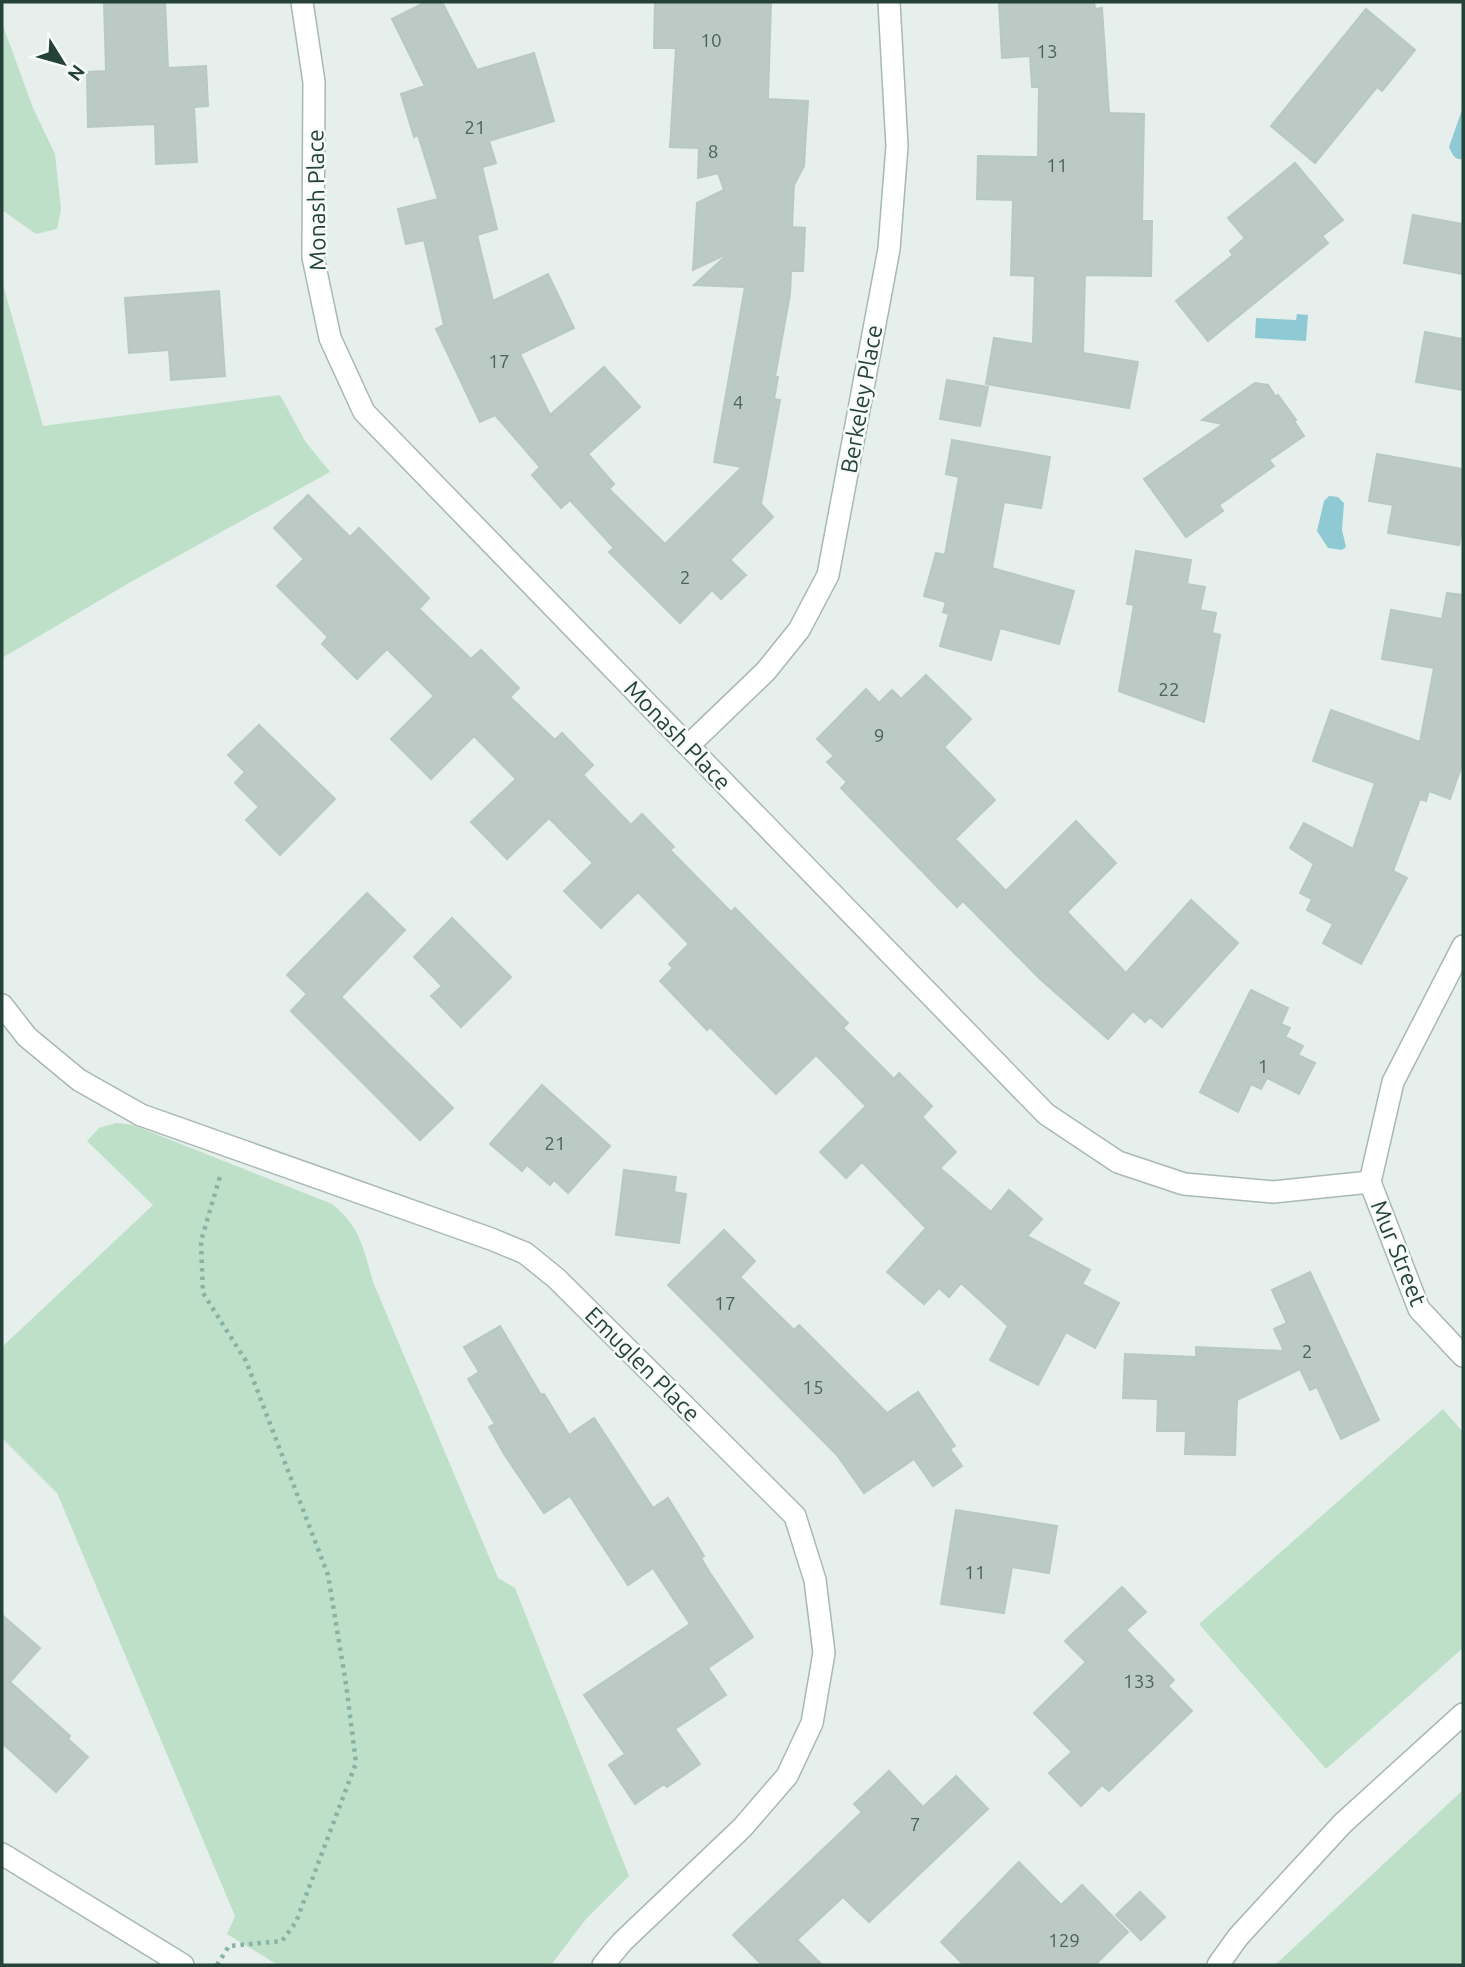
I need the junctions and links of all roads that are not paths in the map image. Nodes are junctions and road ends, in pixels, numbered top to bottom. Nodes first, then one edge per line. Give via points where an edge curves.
1 (302, 2) edge
2 (889, 2) edge
3 (689, 745) junction
4 (1463, 946) edge
5 (2, 1005) edge
6 (1370, 1182) junction
7 (1463, 1356) edge
8 (1463, 1714) edge
9 (2, 1854) edge
10 (184, 1965) edge
11 (603, 1965) edge
12 (1219, 1965) edge

1 - 3 street, Monash Place via 314,82 313,257 330,338 364,412
2 - 3 street, Berkeley Place via 897,146 889,249 828,575 799,630 766,671
3 - 6 street, Monash Place via 1046,1114 1118,1162 1184,1184 1273,1192
4 - 6 street, Mur Street via 1393,1082
5 - 11 street, Emuglen Place via 27,1038 79,1080 141,1115 525,1252 795,1516 815,1580 824,1653 811,1723 788,1776 742,1828
6 - 7 street, Mur Street via 1419,1309
8 - 12 street via 1343,1823 1238,1937
9 - 10 street

